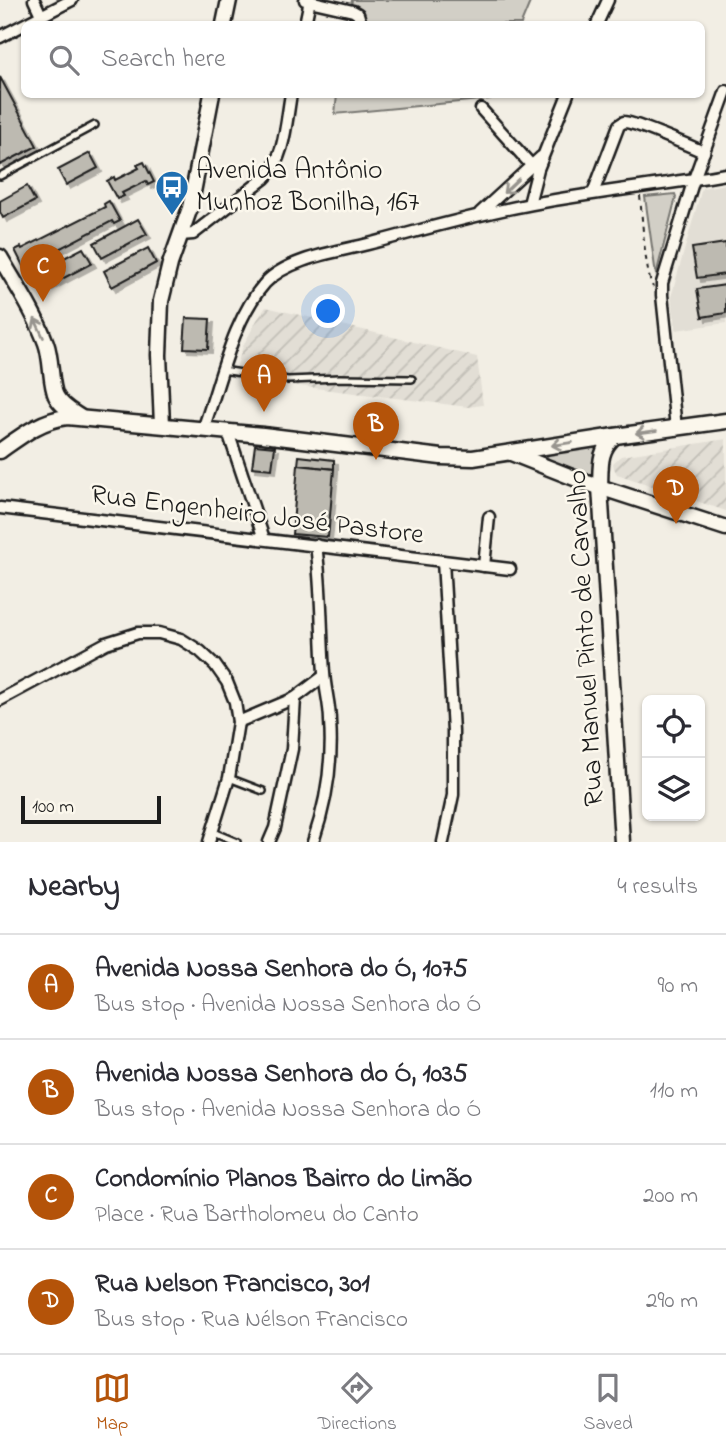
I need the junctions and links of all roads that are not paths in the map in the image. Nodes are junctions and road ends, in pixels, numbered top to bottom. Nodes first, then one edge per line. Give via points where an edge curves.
1 (34, 0) edge
2 (72, 0) edge
3 (229, 0) edge
4 (308, 0) edge
5 (608, 0) edge
6 (41, 15) junction
7 (30, 21) edge
8 (225, 21) edge
9 (305, 21) edge
10 (360, 21) edge
11 (598, 21) edge
12 (21, 26) edge
13 (0, 37) edge
14 (726, 91) edge
15 (211, 98) edge
16 (290, 98) edge
17 (566, 98) edge
18 (481, 109) dead end
19 (94, 125) dead end
20 (704, 152) junction
21 (535, 167) junction
22 (726, 174) edge
23 (0, 176) edge
24 (694, 179) junction
25 (593, 193) junction
26 (529, 204) junction
27 (477, 215) junction
28 (180, 235) junction
29 (0, 257) edge
30 (222, 370) junction
31 (412, 379) dead end
32 (54, 393) junction
33 (82, 418) junction
34 (726, 421) edge
35 (162, 425) junction
36 (676, 428) junction
37 (203, 429) junction
38 (29, 430) junction
39 (228, 432) junction
40 (615, 436) junction
41 (0, 451) edge
42 (510, 452) junction
43 (600, 487) junction
44 (0, 508) edge
45 (489, 517) dead end
46 (726, 528) edge
47 (264, 539) junction
48 (316, 545) junction
49 (443, 561) junction
50 (484, 566) junction
51 (510, 569) dead end
52 (324, 676) junction
53 (295, 698) junction
54 (0, 700) edge
55 (238, 722) junction
56 (229, 778) junction
57 (263, 791) dead end
58 (211, 837) edge
59 (237, 842) edge
60 (270, 842) edge
61 (313, 842) edge
62 (443, 842) edge
63 (622, 842) edge

1 - 6 street
2 - 6 street
3 - 8 main road
4 - 9 street
4 - 10 street via 353,10
5 - 11 street
6 - 7 street
12 - 13 street
14 - 20 street
15 - 28 main road via 190,208
16 - 28 street via 273,170 193,234
17 - 21 street
18 - 21 street
19 - 23 lane
20 - 24 street
20 - 25 street via 622,123
21 - 26 street
21 -> 27 street
22 - 24 street
24 - 25 street
24 - 36 street via 662,283
25 - 26 street
26 - 27 street
27 - 30 street via 284,269 256,295
28 - 35 main road via 161,301
32 -> 29 main road via 46,344
30 - 31 lane via 288,380
30 - 37 street
32 - 33 main road
32 - 38 main road via 49,407
33 - 35 main road
33 - 38 main road via 57,418
34 - 36 main road
35 - 37 main road
36 -> 40 main road
37 - 39 main road
38 - 41 main road
39 - 42 main road via 441,457
39 - 47 street
40 -> 42 main road
40 - 43 main road, Rua Manuel Pinto de Carvalho via 603,452
42 - 43 main road
43 - 46 main road
43 - 63 main road, Rua Manuel Pinto de Carvalho
44 - 47 street, Rua Engenheiro José Pastore
45 - 50 street
47 - 48 street, Rua Engenheiro José Pastore
48 - 49 street, Rua Engenheiro José Pastore
48 - 52 street
49 - 50 street, Rua Engenheiro José Pastore
49 - 62 street via 453,795
50 - 51 street, Rua Engenheiro José Pastore
52 - 53 street
52 - 61 street via 330,758
53 - 55 street
53 - 60 street via 292,749
54 - 55 street via 106,643 138,633 159,633 181,639 215,664 235,702
55 - 56 street
56 - 57 lane
56 - 58 street
58 - 59 lane

